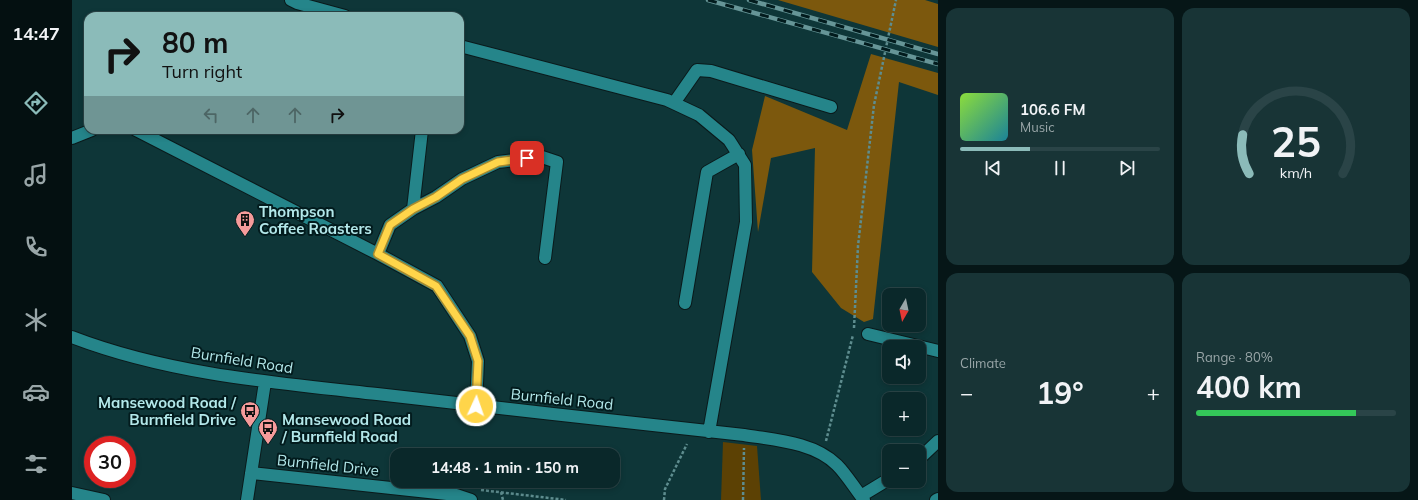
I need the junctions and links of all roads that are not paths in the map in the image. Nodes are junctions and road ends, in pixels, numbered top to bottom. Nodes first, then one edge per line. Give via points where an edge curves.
1 (292, 0) edge
2 (329, 12) edge
3 (464, 47) edge
4 (674, 103) junction
5 (831, 107) dead end
6 (84, 133) edge
7 (144, 134) edge
8 (422, 134) edge
9 (72, 138) edge
10 (738, 154) junction
11 (413, 209) junction
12 (378, 254) junction
13 (545, 258) dead end
14 (685, 303) dead end
15 (868, 334) dead end
16 (72, 337) edge
17 (938, 351) edge
18 (265, 382) junction
19 (476, 406) junction
20 (709, 432) junction
21 (937, 444) edge
22 (926, 453) edge
23 (251, 473) junction
24 (882, 484) edge
25 (72, 493) edge
26 (862, 498) edge
27 (104, 500) edge
28 (247, 500) edge
29 (471, 500) edge

1 - 2 street via 297,4
3 - 4 street
4 - 5 street via 697,70 711,71
4 - 10 street via 699,115 730,140
6 - 9 street
7 - 12 street
8 - 11 street
10 - 14 street via 707,172
10 - 20 street via 745,165 746,222
11 - 12 street via 390,225
11 - 13 street via 462,179 498,162 542,157 557,162
12 - 19 street via 436,286 470,336 478,361
15 - 17 street
16 - 18 street, Burnfield Road via 104,349 154,361
18 - 19 street, Burnfield Road
18 - 23 street
19 - 20 street, Burnfield Road
20 - 26 street, Burnfield Road via 795,443 823,454 837,465
21 - 22 street
23 - 28 street
23 - 29 street, Burnfield Drive via 456,495
24 - 26 street
25 - 27 street

